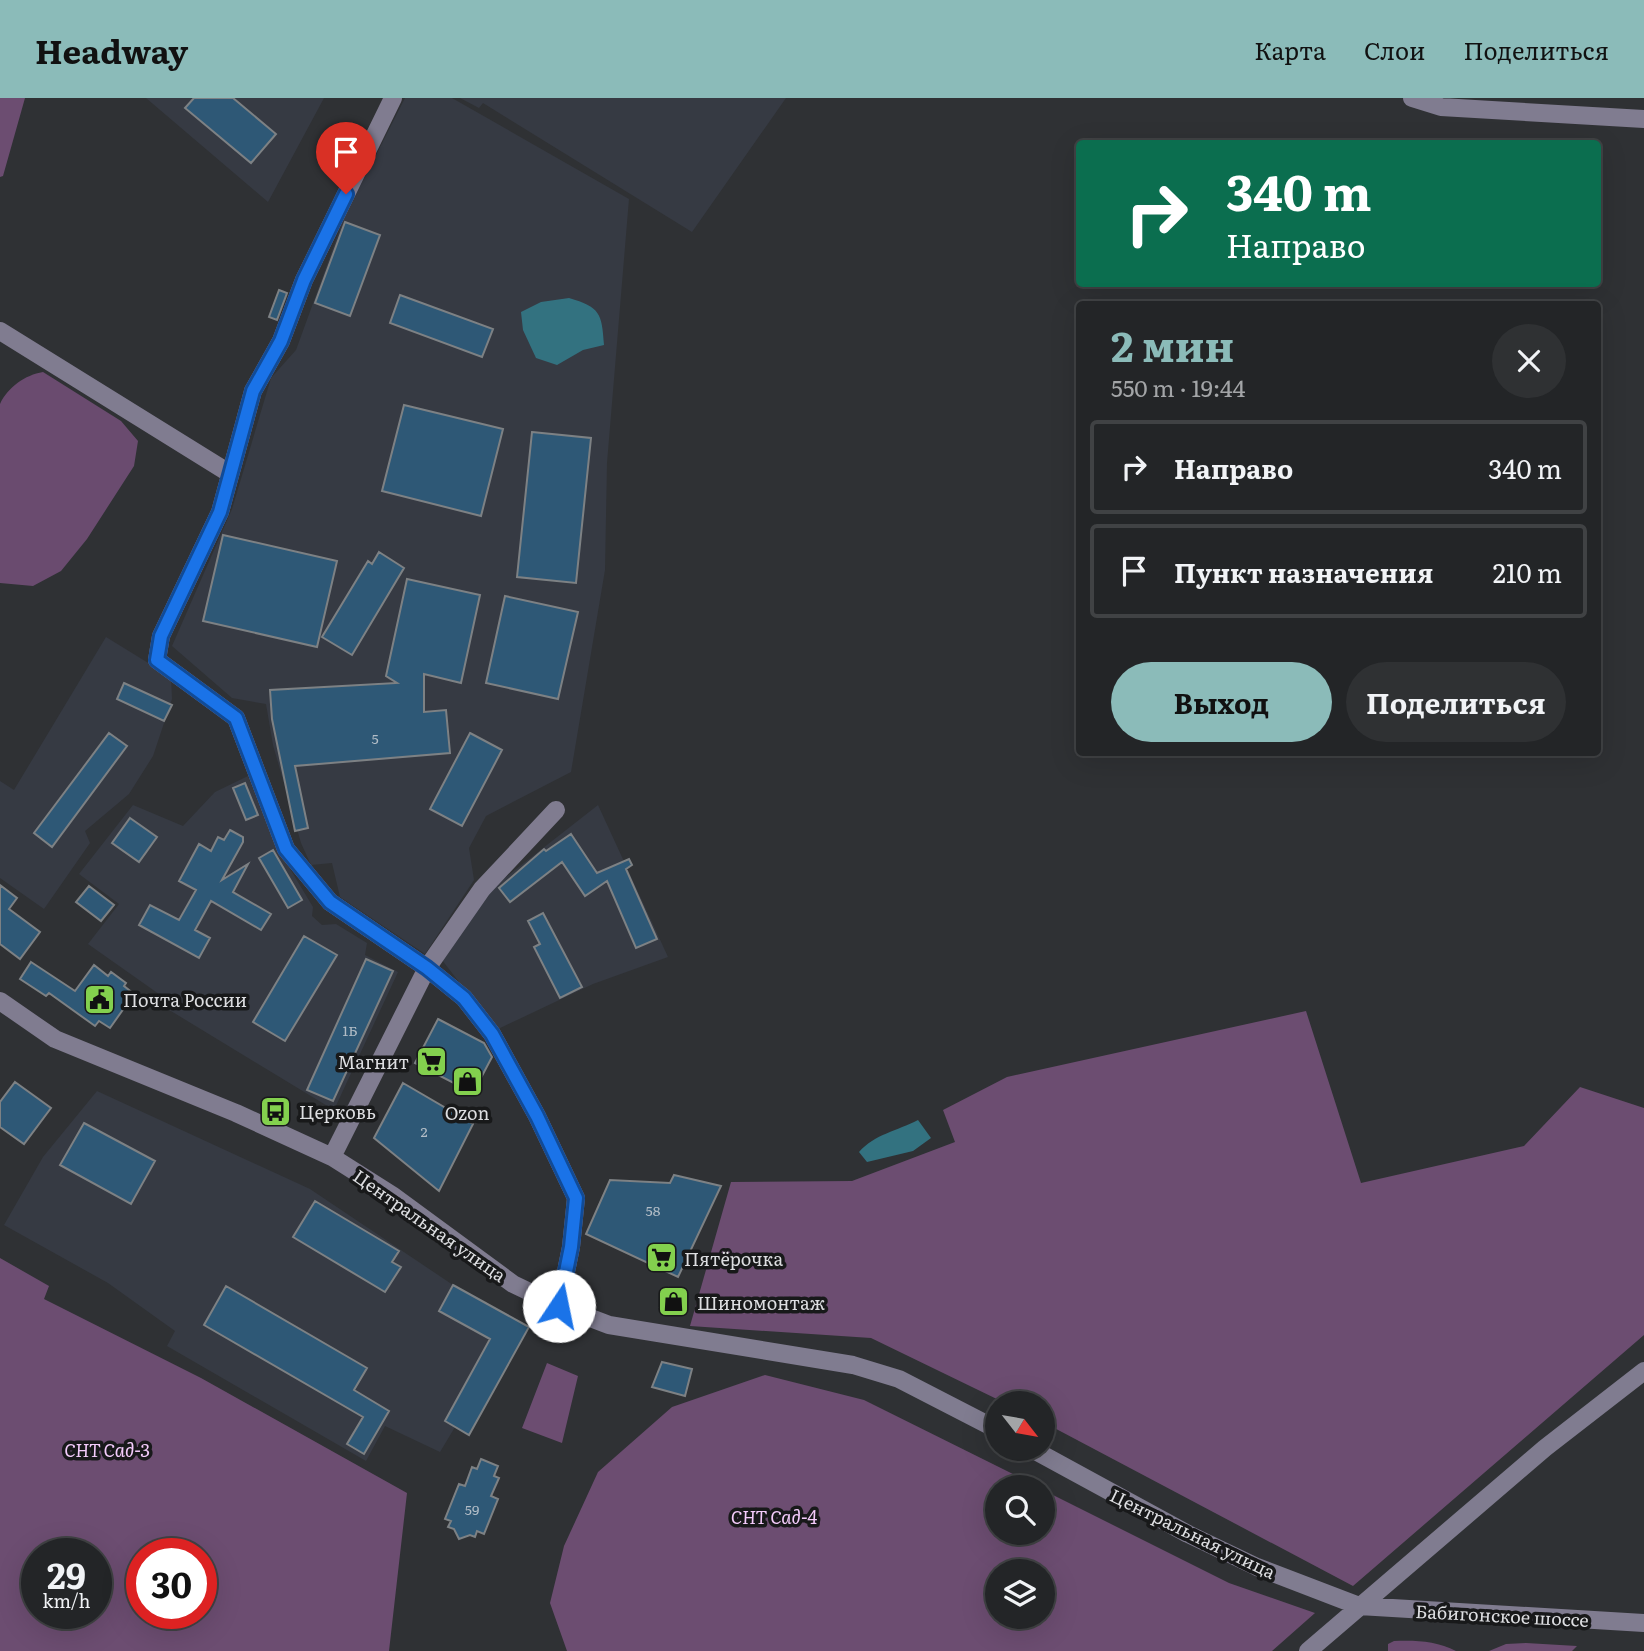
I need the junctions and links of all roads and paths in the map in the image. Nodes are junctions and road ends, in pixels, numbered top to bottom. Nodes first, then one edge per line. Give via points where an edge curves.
1 (393, 98) edge
2 (1412, 98) edge
3 (1644, 119) edge
4 (0, 331) edge
5 (229, 474) junction
6 (556, 810) dead end
7 (429, 966) junction
8 (0, 1001) edge
9 (332, 1157) junction
10 (559, 1306) junction
11 (1644, 1371) edge
12 (985, 1423) edge
13 (1054, 1461) edge
14 (1359, 1606) junction
15 (1644, 1623) edge
16 (1308, 1651) edge

1 - 5 street via 304,280 281,341 253,391
2 - 3 street via 1441,107
4 - 5 street
5 - 7 street via 220,512 161,636 157,660 236,718 286,849 330,902
6 - 7 street via 482,889
7 - 9 street
7 - 10 street via 464,998 492,1034 576,1198
8 - 9 street, Центральная улица via 55,1039
9 - 10 street, Центральная улица via 513,1283
10 - 12 street, Центральная улица via 608,1325 853,1365 899,1379
11 - 14 street via 1545,1448
13 - 14 street, Центральная улица via 1200,1540
14 - 15 street, Бабигонское шоссе
14 - 16 street

